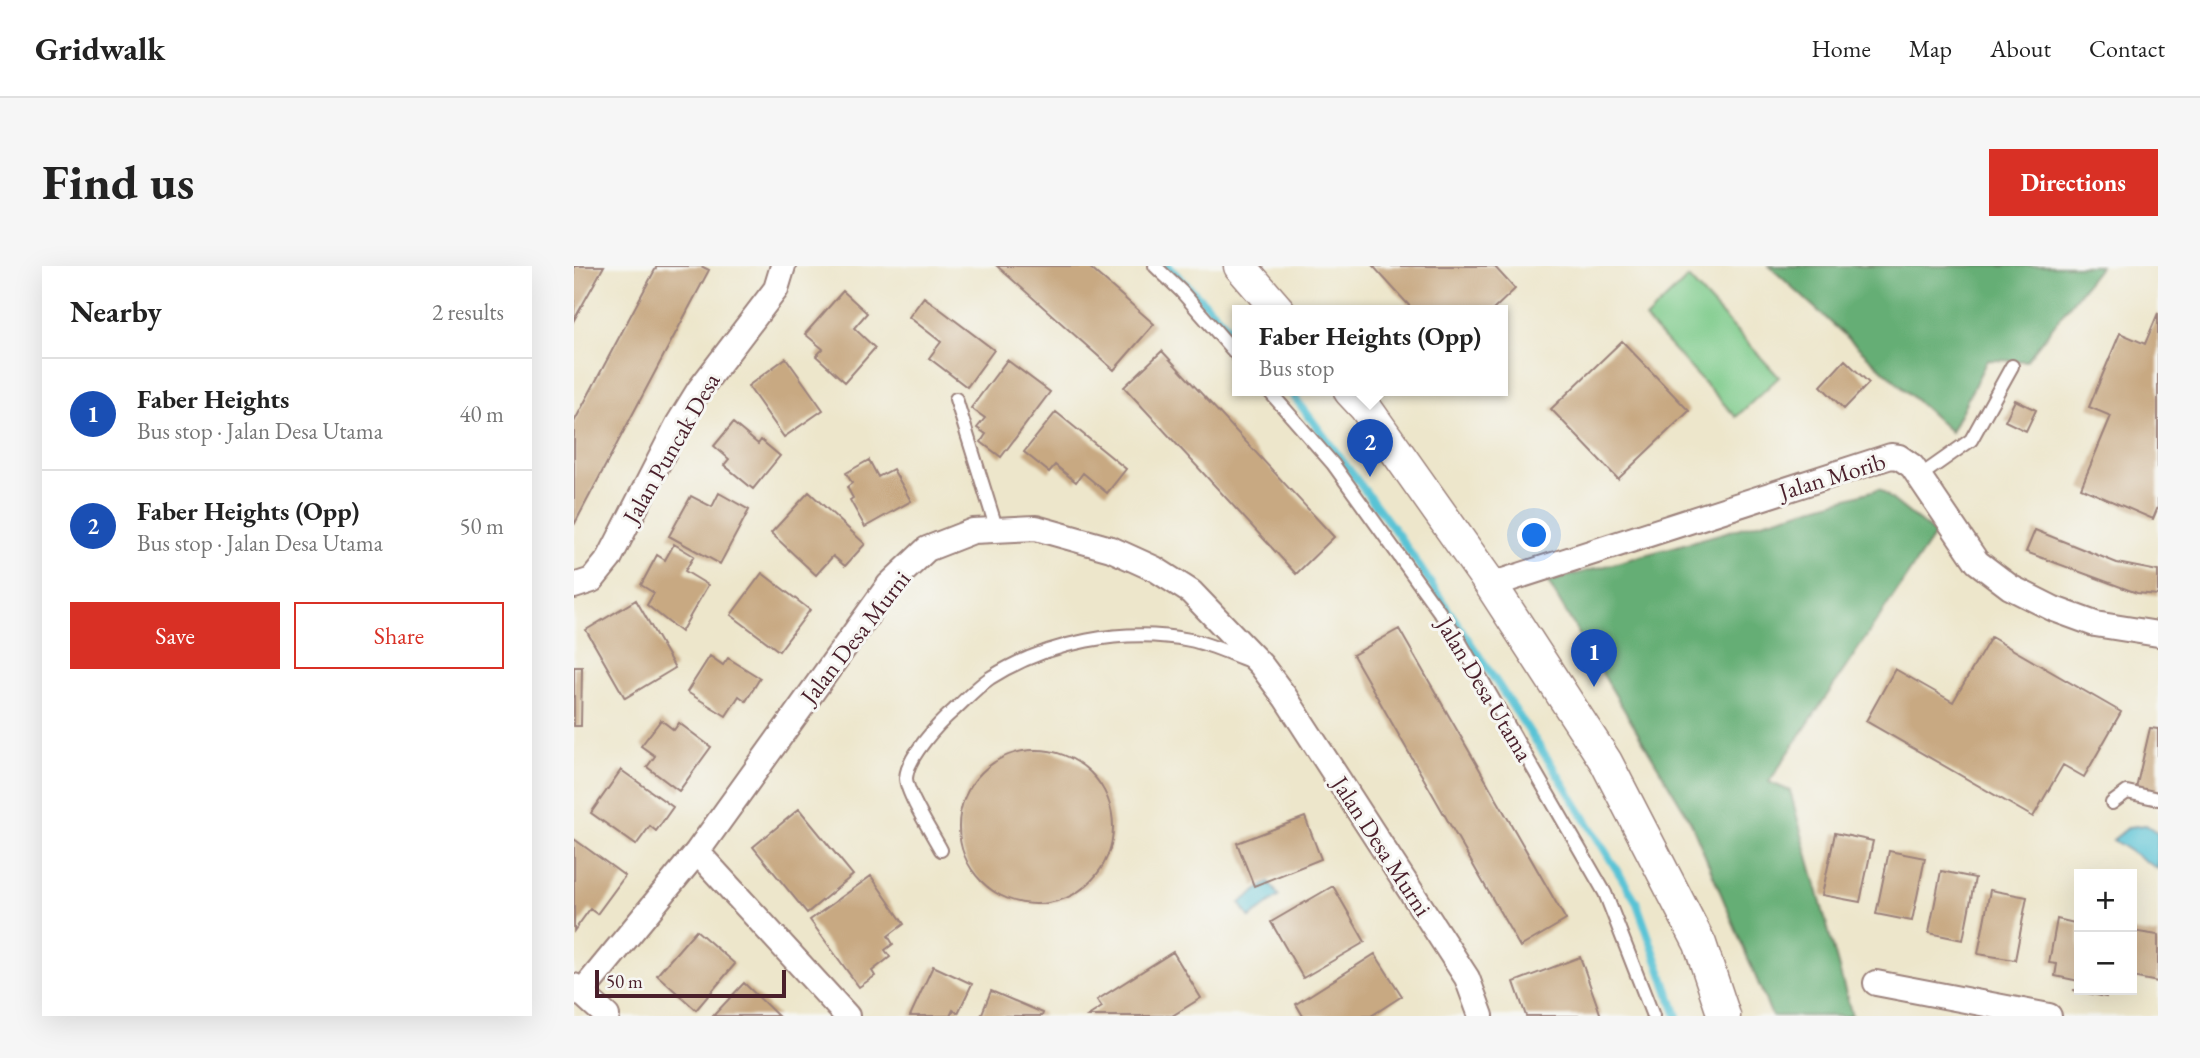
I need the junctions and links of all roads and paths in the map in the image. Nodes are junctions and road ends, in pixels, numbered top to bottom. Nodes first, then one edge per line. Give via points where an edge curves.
1 (783, 266) edge
2 (1155, 266) edge
3 (1240, 266) edge
4 (1274, 305) edge
5 (1232, 349) edge
6 (2012, 366) dead end
7 (1273, 396) edge
8 (1354, 396) edge
9 (956, 399) dead end
10 (1920, 477) junction
11 (997, 530) junction
12 (1491, 585) junction
13 (574, 586) edge
14 (2158, 634) edge
15 (1261, 664) junction
16 (2158, 799) edge
17 (2112, 803) dead end
18 (941, 850) dead end
19 (697, 852) junction
20 (1876, 983) dead end
21 (578, 989) edge
22 (1994, 1011) edge
23 (607, 1016) edge
24 (847, 1016) edge
25 (1481, 1016) edge
26 (1653, 1016) edge
27 (1724, 1016) edge
28 (2049, 1016) edge

1 - 13 street, Jalan Puncak Desa via 776,289 678,424 609,559 592,580
2 - 5 lane
3 - 4 street
6 - 10 lane via 1971,440
7 - 26 lane, Jalan Desa Utama via 1333,464 1456,635 1605,893
8 - 12 street
9 - 11 lane
10 - 12 street, Jalan Morib via 1899,457 1882,457
10 - 14 street, Jalan Morib via 1977,562 2010,587 2095,624
11 - 15 street, Jalan Desa Murni via 1036,528 1111,549 1155,569 1191,592
11 - 19 street, Jalan Desa Murni via 973,531 927,549 889,584
12 - 27 street via 1606,761 1700,944
15 - 18 lane via 1191,640 1125,635 1033,656 990,679 938,724 908,768 909,792
15 - 25 street, Jalan Desa Murni via 1467,978
16 - 17 lane via 2127,792
19 - 21 street, Jalan Desa Murni
19 - 24 street
20 - 22 street
21 - 23 street
22 - 28 street

